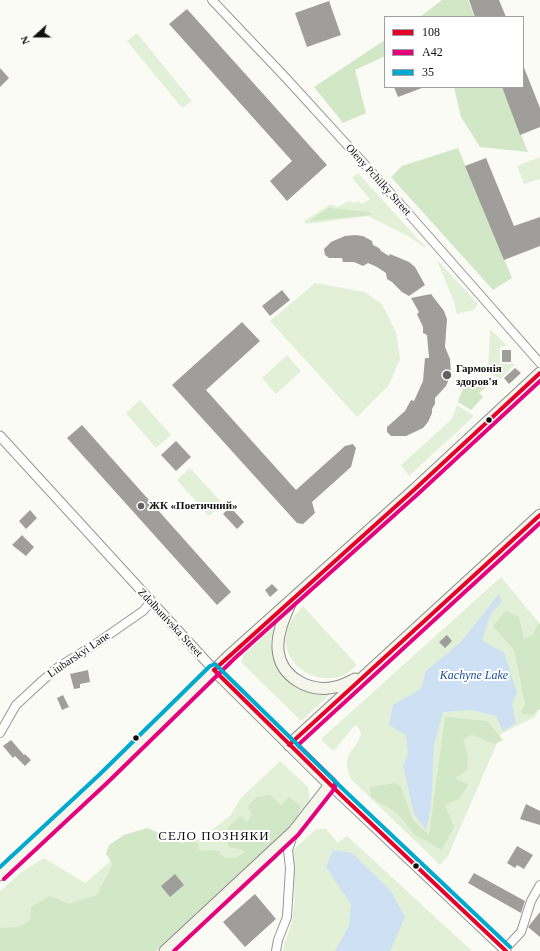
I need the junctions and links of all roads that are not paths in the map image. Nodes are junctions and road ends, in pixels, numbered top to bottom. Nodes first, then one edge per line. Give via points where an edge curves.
1 (212, 0) edge
2 (540, 363) edge
3 (540, 373) edge
4 (0, 436) edge
5 (540, 515) edge
6 (292, 600) junction
7 (151, 602) junction
8 (214, 670) junction
9 (362, 676) junction
10 (0, 733) edge
11 (289, 745) junction
12 (330, 785) junction
13 (294, 831) junction
14 (0, 875) edge
15 (540, 885) edge
16 (505, 950) edge
17 (165, 951) edge
18 (276, 951) edge

1 - 2 street, Oleny Pchilky Street via 379,180
3 - 6 main road
4 - 7 street, Zdolbunivska Street
5 - 9 main road
6 - 8 main road
6 - 9 main road via 283,619 278,650 290,675 299,682 317,689 335,687
7 - 8 street, Zdolbunivska Street
7 - 10 street, Liubarskyi Lane via 143,611 92,647 56,668 42,680 16,705
8 - 11 main road, Zdolbunivska Street
8 - 14 main road via 104,779
9 - 11 main road
11 - 12 main road, Zdolbunivska Street
12 - 13 main road
12 - 16 street, Zdolbunivska Street
13 - 17 main road
13 - 18 street via 288,850 290,868 287,917
15 - 16 street via 531,901 521,932

